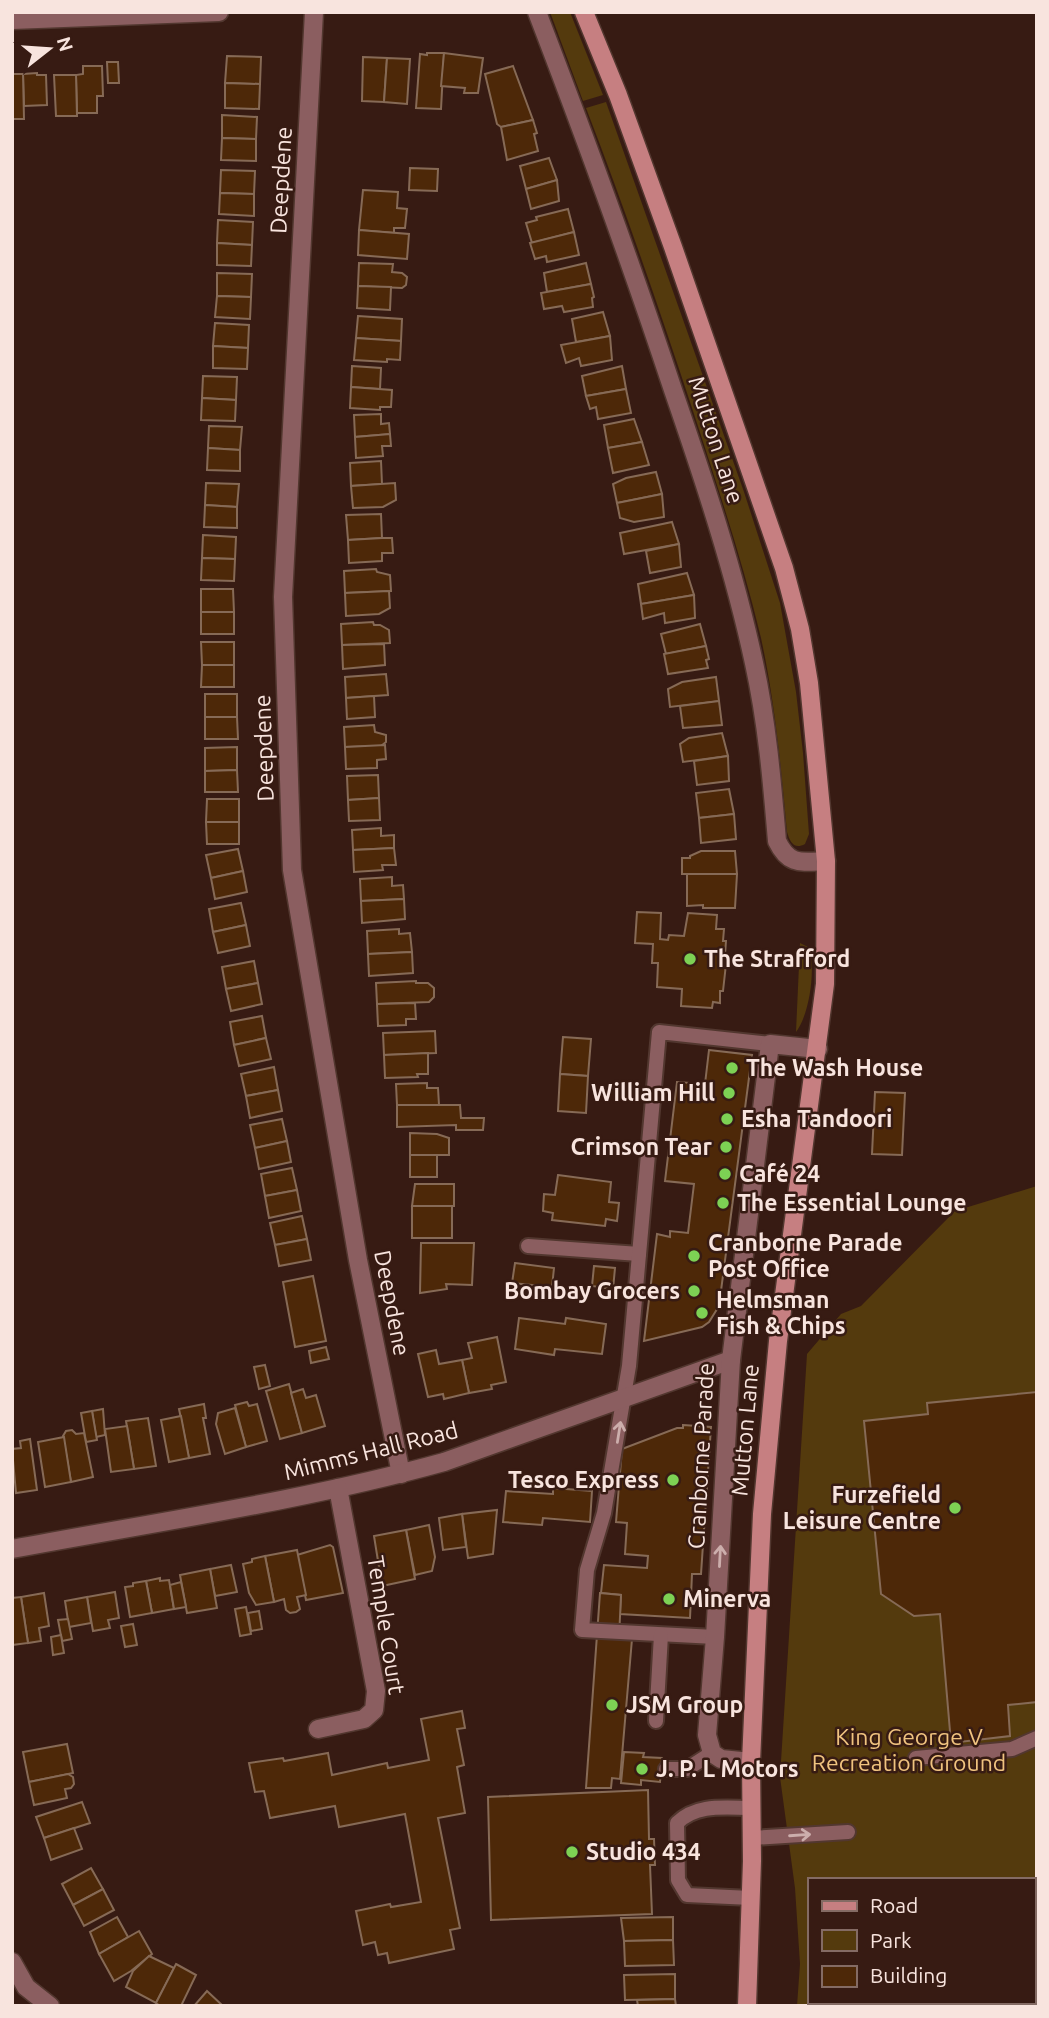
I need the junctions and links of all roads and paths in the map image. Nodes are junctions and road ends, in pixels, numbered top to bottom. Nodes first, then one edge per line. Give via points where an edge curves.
1 (219, 12) edge
2 (314, 12) edge
3 (537, 12) edge
4 (584, 12) edge
5 (12, 20) edge
6 (826, 861) junction
7 (770, 1044) junction
8 (818, 1049) junction
9 (528, 1246) dead end
10 (639, 1254) junction
11 (731, 1360) junction
12 (623, 1399) junction
13 (401, 1474) junction
14 (338, 1488) junction
15 (12, 1549) edge
16 (661, 1635) junction
17 (715, 1637) junction
18 (656, 1721) dead end
19 (318, 1729) dead end
20 (1037, 1738) edge
21 (712, 1753) junction
22 (916, 1758) dead end
23 (751, 1762) junction
24 (666, 1769) dead end
25 (752, 1808) junction
26 (848, 1832) dead end
27 (752, 1838) junction
28 (751, 1898) junction
29 (12, 1962) edge
30 (19, 1989) edge
31 (50, 2006) edge
32 (747, 2006) edge

1 - 5 street
2 - 13 street, Deepdene via 283,597 292,870 358,1260
3 - 6 street, Mutton Lane via 615,216 738,591 768,738 777,841 793,861
4 - 6 main road, Mutton Lane via 618,94 784,568 809,683
6 - 8 main road, Mutton Lane via 825,984
7 - 8 street
7 - 10 lane via 659,1032
7 - 11 street, Cranborne Parade
8 - 23 main road, Mutton Lane via 776,1359 762,1514
9 - 10 lane
10 - 12 lane
11 - 12 street, Mimms Hall Road
17 -> 11 street, Cranborne Parade
12 - 13 street, Mimms Hall Road
16 -> 12 lane via 582,1630 587,1570 604,1513
13 - 14 street, Mimms Hall Road
14 - 15 street, Mimms Hall Road
14 - 19 street, Temple Court via 376,1691 374,1710 364,1719
16 - 17 lane
16 - 18 lane
17 - 21 street, Cranborne Parade via 707,1735
20 - 22 lane via 1012,1749
21 - 23 street via 721,1759
21 - 24 lane via 687,1769
23 - 25 main road, Mutton Lane
25 - 27 main road, Mutton Lane
25 - 28 lane via 688,1812 677,1823 678,1880 687,1895
27 -> 26 lane
27 - 28 main road, Mutton Lane
28 - 32 main road, Mutton Lane
29 - 30 street
30 - 31 street

